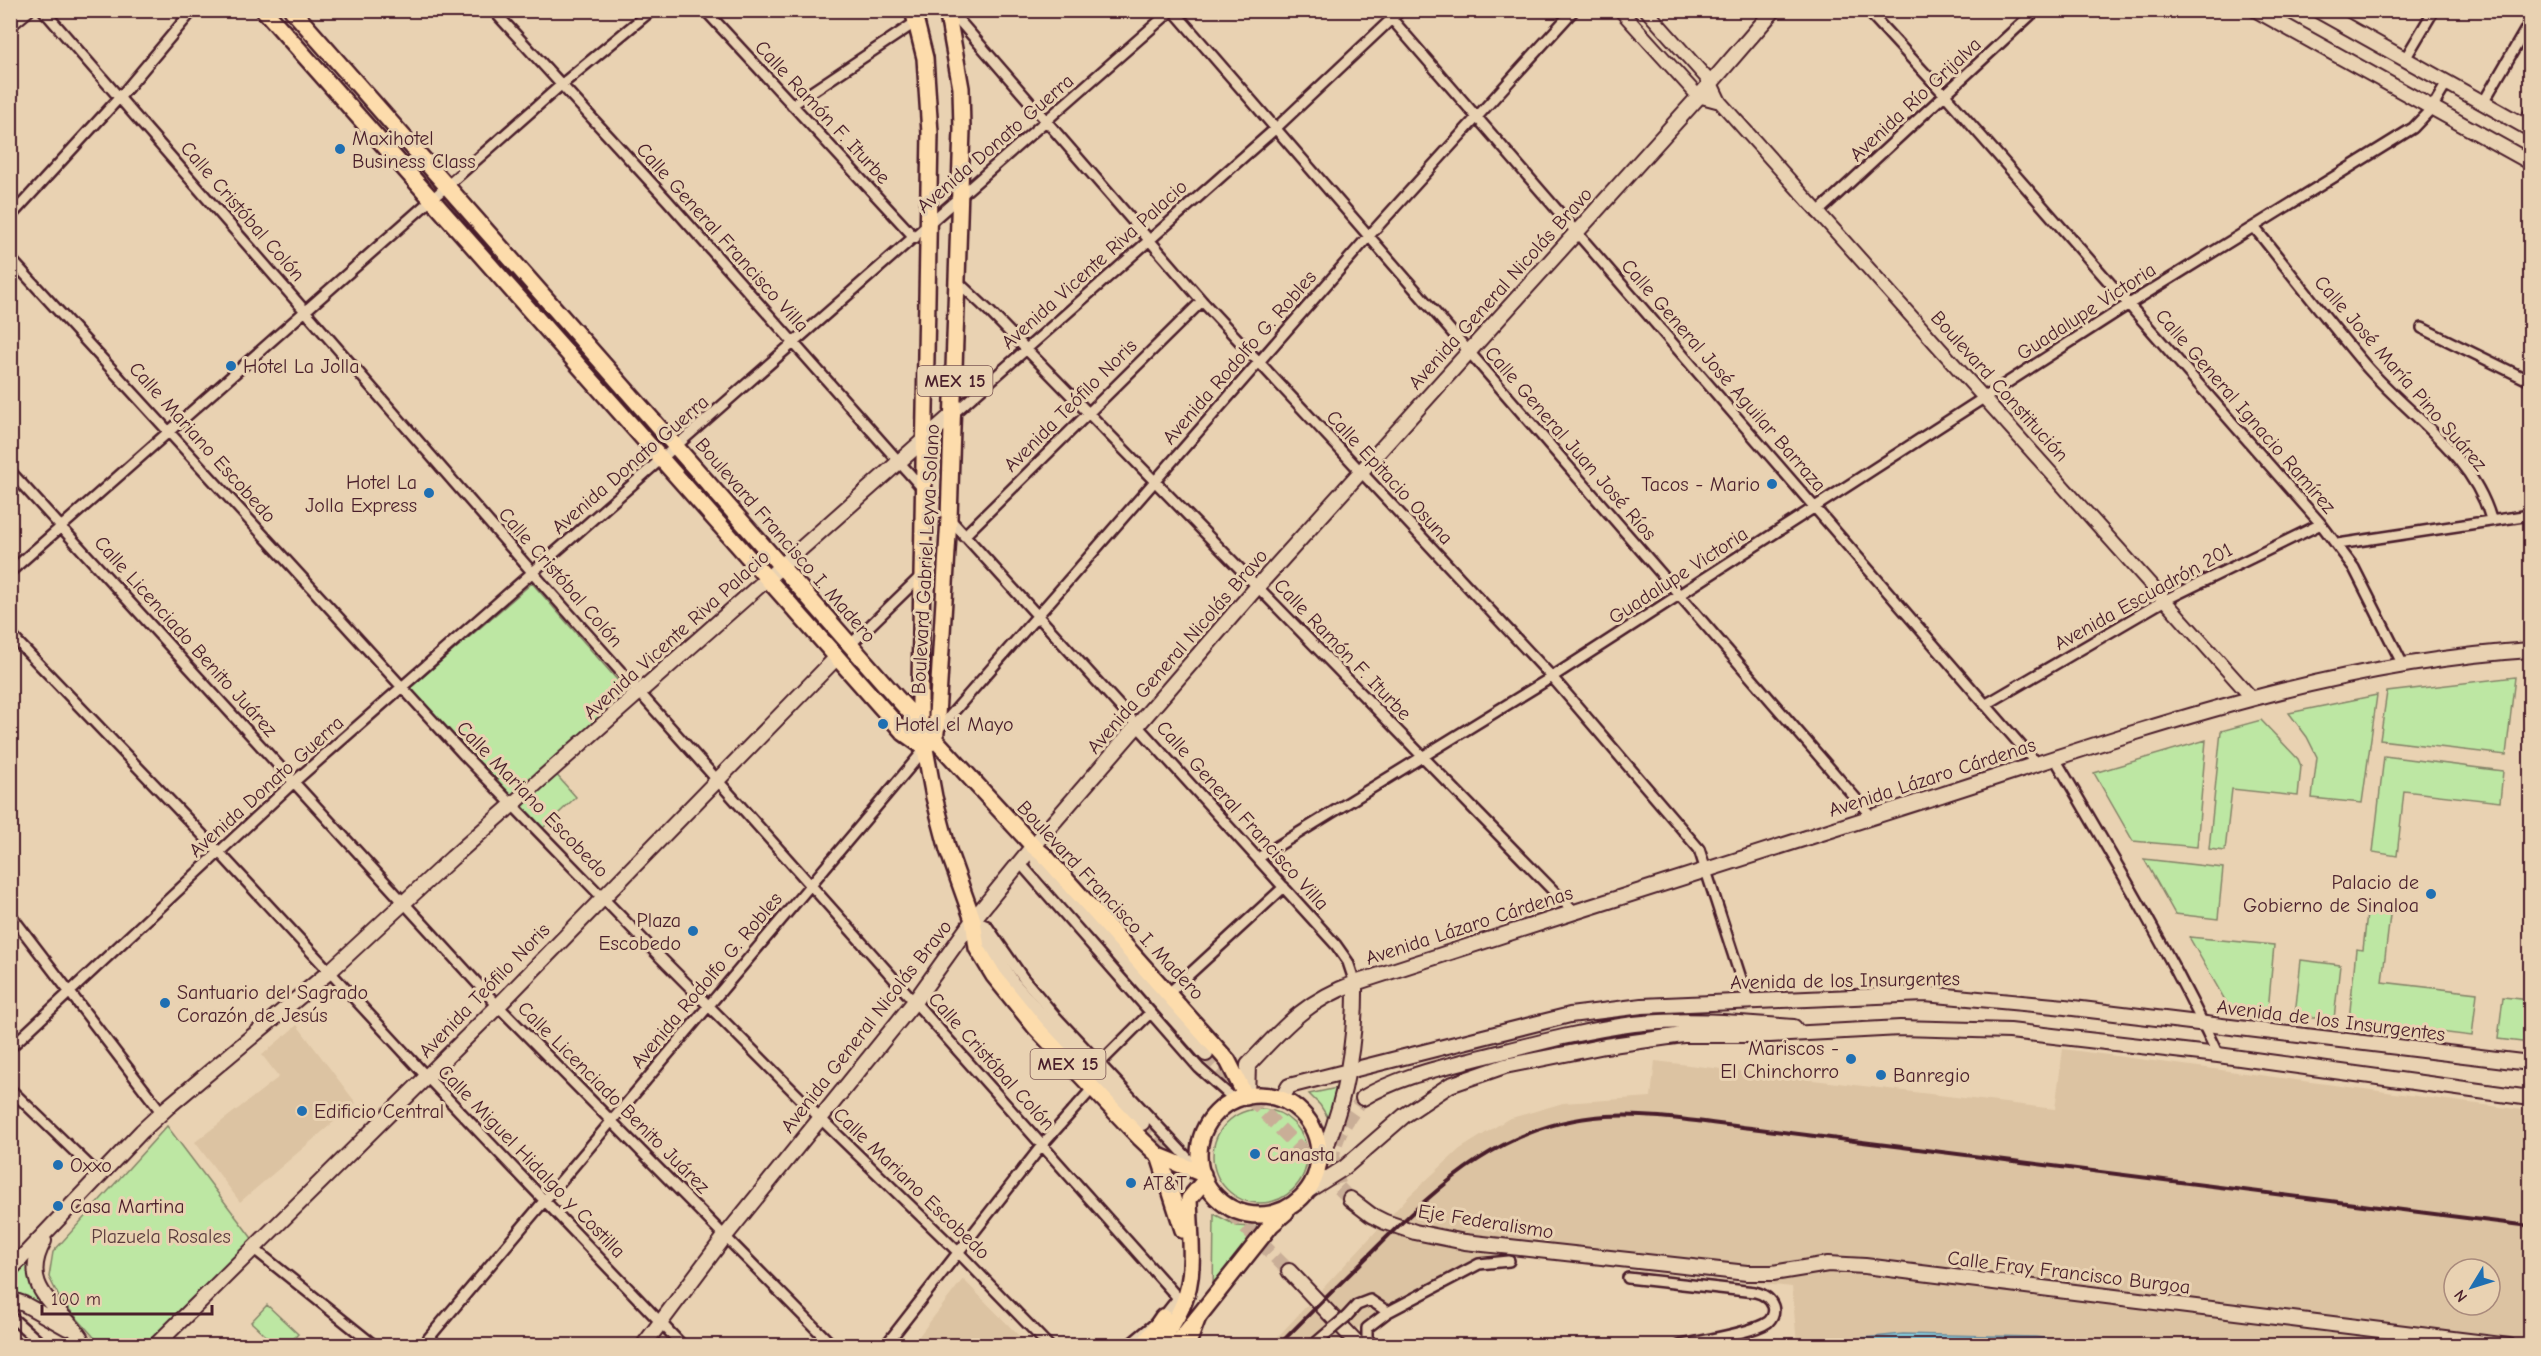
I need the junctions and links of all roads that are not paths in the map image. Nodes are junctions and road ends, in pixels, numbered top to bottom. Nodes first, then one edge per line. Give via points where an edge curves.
1 (28, 10) edge
2 (43, 10) edge
3 (193, 10) edge
4 (264, 10) edge
5 (292, 10) edge
6 (493, 10) edge
7 (652, 10) edge
8 (705, 10) edge
9 (948, 10) edge
10 (1172, 10) edge
11 (1384, 10) edge
12 (1401, 10) edge
13 (1574, 10) edge
14 (1620, 10) edge
15 (1646, 10) edge
16 (1774, 10) edge
17 (1867, 10) edge
18 (2036, 10) edge
19 (2256, 10) edge
20 (2317, 10) edge
21 (2434, 10) edge
22 (915, 16) edge
23 (1392, 19) junction
24 (2530, 22) edge
25 (10, 26) edge
26 (2405, 59) junction
27 (1711, 83) junction
28 (2447, 83) junction
29 (561, 85) junction
30 (1698, 96) junction
31 (1946, 96) junction
32 (120, 97) junction
33 (1720, 102) junction
34 (2483, 103) junction
35 (792, 105) junction
36 (2432, 108) junction
37 (1476, 116) junction
38 (2528, 122) edge
39 (1046, 123) junction
40 (1275, 129) junction
41 (2530, 162) edge
42 (446, 186) junction
43 (431, 199) junction
44 (961, 199) junction
45 (1817, 213) junction
46 (10, 217) edge
47 (927, 227) junction
48 (2254, 227) junction
49 (1576, 232) junction
50 (1368, 237) junction
51 (915, 238) junction
52 (1149, 241) junction
53 (10, 258) edge
54 (959, 283) junction
55 (1202, 300) junction
56 (2129, 304) junction
57 (306, 311) junction
58 (2422, 328) dead end
59 (794, 344) junction
60 (1026, 350) junction
61 (1469, 353) junction
62 (1259, 363) junction
63 (2530, 381) edge
64 (1986, 398) junction
65 (953, 414) junction
66 (1089, 414) junction
67 (169, 432) junction
68 (923, 440) junction
69 (677, 447) junction
70 (662, 460) junction
71 (899, 462) junction
72 (10, 471) edge
73 (1361, 471) junction
74 (1155, 481) junction
75 (924, 490) junction
76 (1814, 508) junction
77 (2530, 515) edge
78 (950, 518) junction
79 (2491, 519) junction
80 (2321, 524) junction
81 (63, 527) junction
82 (964, 536) junction
83 (2338, 544) junction
84 (781, 566) junction
85 (10, 572) edge
86 (533, 573) junction
87 (922, 575) junction
88 (767, 578) junction
89 (1257, 587) junction
90 (1679, 595) junction
91 (2165, 600) junction
92 (1036, 615) junction
93 (10, 634) edge
94 (850, 645) junction
95 (2530, 650) edge
96 (837, 657) junction
97 (2403, 665) junction
98 (1552, 677) junction
99 (403, 688) junction
100 (639, 692) junction
101 (2252, 697) junction
102 (1985, 705) junction
103 (920, 722) junction
104 (1137, 726) junction
105 (932, 739) junction
106 (2054, 757) junction
107 (1423, 758) junction
108 (2036, 764) junction
109 (717, 778) junction
110 (295, 781) junction
111 (512, 805) junction
112 (1871, 816) junction
113 (1033, 846) junction
114 (219, 852) junction
115 (1258, 858) junction
116 (1020, 863) junction
117 (1708, 871) junction
118 (811, 885) junction
119 (1284, 887) junction
120 (602, 897) junction
121 (404, 903) junction
122 (1574, 912) junction
123 (10, 914) edge
124 (973, 920) junction
125 (329, 972) junction
126 (1355, 983) junction
127 (69, 992) junction
128 (1169, 993) junction
129 (1748, 1000) junction
130 (915, 1001) junction
131 (709, 1005) junction
132 (498, 1006) junction
133 (1150, 1013) junction
134 (2204, 1025) junction
135 (1846, 1031) junction
136 (10, 1048) edge
137 (1206, 1054) tunnel mouth
138 (2217, 1055) junction
139 (2530, 1063) edge
140 (1099, 1064) junction
141 (1347, 1071) junction
142 (426, 1076) junction
143 (10, 1089) edge
144 (1092, 1089) junction
145 (1243, 1098) junction
146 (1364, 1098) tunnel mouth
147 (2530, 1098) edge
148 (1281, 1100) junction
149 (162, 1113) junction
150 (820, 1118) junction
151 (612, 1121) junction
152 (1142, 1123) tunnel mouth
153 (1043, 1144) junction
154 (1159, 1156) junction
155 (1319, 1164) junction
156 (99, 1176) junction
157 (1204, 1177) junction
158 (1309, 1190) junction
159 (1350, 1199) tunnel mouth
160 (545, 1200) junction
161 (1292, 1206) junction
162 (58, 1220) junction
163 (726, 1235) junction
164 (253, 1248) junction
165 (959, 1252) junction
166 (1190, 1255) junction
167 (1623, 1259) joint
168 (1509, 1262) dead end
169 (10, 1270) edge
170 (1289, 1270) tunnel mouth
171 (1628, 1278) dead end
172 (10, 1299) edge
173 (1388, 1312) junction
174 (10, 1316) edge
175 (1163, 1317) junction
176 (1198, 1317) junction
177 (661, 1322) junction
178 (82, 1341) edge
179 (44, 1346) edge
180 (154, 1346) edge
181 (375, 1346) edge
182 (422, 1346) edge
183 (643, 1346) edge
184 (683, 1346) edge
185 (833, 1346) edge
186 (885, 1346) edge
187 (1049, 1346) edge
188 (1128, 1346) edge
189 (1143, 1346) edge
190 (1156, 1346) edge
191 (1175, 1346) edge
192 (1187, 1346) edge
193 (1312, 1346) edge
194 (1360, 1346) edge
195 (1374, 1346) edge
196 (1678, 1346) edge
197 (2509, 1346) edge

1 - 25 street
2 - 32 street, Calle Cristóbal Colón
3 - 32 street
4 - 43 main road, Boulevard Francisco I. Madero
5 - 42 main road, Boulevard Francisco I. Madero
6 - 29 street, Calle General Francisco Villa
7 - 29 street
8 - 35 street, Calle Ramón F. Iturbe
9 - 39 street, Calle Epitacio Osuna
9 - 44 main road, Boulevard Gabriel Leyva Solano / MEX 15 via 961,88
10 - 39 street, Avenida Donato Guerra
10 - 40 street, Calle General Juan José Ríos
11 - 23 street, Calle General José Aguilar Barraza
12 - 23 street, Avenida Vicente Riva Palacio
13 - 37 street, Avenida Rodolfo G. Robles
14 - 30 street
15 - 27 street, Boulevard Constitución
16 - 27 main road, Avenida General Nicolás Bravo
17 - 31 street, Calle General Ignacio Ramírez
18 - 31 street, Avenida Río Grijalva
19 - 36 main road
20 - 26 main road
21 - 26 street
22 - 35 street
22 - 47 main road, Boulevard Gabriel Leyva Solano / MEX 15 via 925,58 930,133
23 - 37 street, Calle General José Aguilar Barraza
23 - 40 street, Avenida Vicente Riva Palacio
24 - 34 street
26 - 28 main road
27 - 30 main road, Avenida General Nicolás Bravo
27 - 33 street, Boulevard Constitución
28 - 34 main road
28 - 36 street, Guadalupe Victoria
29 - 42 street
29 - 59 street, Calle General Francisco Villa
30 - 33 street
30 - 49 main road, Avenida General Nicolás Bravo
31 - 45 street, Avenida Río Grijalva
31 - 56 street, Calle General Ignacio Ramírez
32 - 46 street
32 - 57 street, Calle Cristóbal Colón
33 - 45 street, Boulevard Constitución
34 - 38 main road
35 - 51 street, Calle Ramón F. Iturbe
36 - 41 main road
36 - 48 street, Guadalupe Victoria via 2413,128
37 - 49 street, Calle General José Aguilar Barraza
37 - 50 street, Avenida Rodolfo G. Robles
39 - 44 street, Avenida Donato Guerra
39 - 52 street, Calle Epitacio Osuna
40 - 50 street, Calle General Juan José Ríos
40 - 52 street, Avenida Vicente Riva Palacio
42 - 43 street
42 - 69 main road, Boulevard Francisco I. Madero
43 - 57 street
43 - 70 main road, Boulevard Francisco I. Madero
44 - 47 street, Avenida Donato Guerra
44 - 54 main road, Boulevard Gabriel Leyva Solano / MEX 15
45 - 64 street, Boulevard Constitución
47 - 51 street, Avenida Donato Guerra
47 - 68 main road, Boulevard Gabriel Leyva Solano / MEX 15
48 - 56 street, Guadalupe Victoria
48 - 79 street, Calle José María Pino Suárez via 2365,365 2461,462 2486,503
49 - 61 main road, Avenida General Nicolás Bravo
49 - 76 street, Calle General José Aguilar Barraza
50 - 61 street, Calle General Juan José Ríos
50 - 62 street, Avenida Rodolfo G. Robles
51 - 59 street, Avenida Donato Guerra
52 - 55 street, Calle Epitacio Osuna
52 - 60 street, Avenida Vicente Riva Palacio
53 - 67 street, Calle Mariano Escobedo
54 - 60 street, Calle Ramón F. Iturbe
54 - 65 main road, Boulevard Gabriel Leyva Solano / MEX 15
55 - 62 street, Calle Epitacio Osuna
55 - 66 street, Avenida Teófilo Noris
56 - 64 street, Guadalupe Victoria
56 - 80 street, Calle General Ignacio Ramírez
57 - 67 street
57 - 86 street, Calle Cristóbal Colón
58 - 63 street
59 - 69 street, Avenida Donato Guerra
59 - 71 street, Calle General Francisco Villa
60 - 65 street, Avenida Vicente Riva Palacio
60 - 66 street, Calle Ramón F. Iturbe
61 - 73 main road, Avenida General Nicolás Bravo
61 - 90 street, Calle General Juan José Ríos
62 - 73 street, Calle Epitacio Osuna
62 - 74 street, Avenida Rodolfo G. Robles
64 - 76 street, Guadalupe Victoria
64 - 91 street, Boulevard Constitución
65 - 68 main road, Avenida Vicente Riva Palacio
65 - 78 main road, Boulevard Gabriel Leyva Solano / MEX 15
66 - 74 street, Calle Ramón F. Iturbe
66 - 82 street, Avenida Teófilo Noris
67 - 81 street
67 - 99 street, Calle Mariano Escobedo
68 - 71 main road, Avenida Vicente Riva Palacio
68 - 75 main road, Boulevard Gabriel Leyva Solano / MEX 15
69 - 70 street, Avenida Donato Guerra
69 - 84 main road, Boulevard Francisco I. Madero
70 - 86 street, Avenida Donato Guerra
70 - 88 main road, Boulevard Francisco I. Madero
71 - 75 street, Calle General Francisco Villa
71 - 84 main road, Avenida Vicente Riva Palacio
72 - 81 street, Calle Licenciado Benito Juárez
73 - 89 main road, Avenida General Nicolás Bravo
73 - 98 street, Calle Epitacio Osuna
74 - 89 street, Calle Ramón F. Iturbe
74 - 92 street, Avenida Rodolfo G. Robles
75 - 87 main road, Boulevard Gabriel Leyva Solano / MEX 15
76 - 90 street, Guadalupe Victoria
76 - 102 street, Calle General José Aguilar Barraza
77 - 79 street
78 - 82 street, Calle General Francisco Villa
78 - 105 main road, Boulevard Gabriel Leyva Solano / MEX 15
79 - 83 street
80 - 83 street, Calle General Ignacio Ramírez
80 - 91 street, Avenida Escuadrón 201
81 - 85 street
81 - 110 street, Calle Licenciado Benito Juárez
82 - 92 street, Calle General Francisco Villa
83 - 97 street, Calle General Ignacio Ramírez
84 - 88 main road, Avenida Vicente Riva Palacio
84 - 94 main road, Boulevard Francisco I. Madero
86 - 99 street, Avenida Donato Guerra
86 - 100 street, Calle Cristóbal Colón
87 - 94 street
87 - 103 main road, Boulevard Gabriel Leyva Solano / MEX 15
88 - 96 main road, Boulevard Francisco I. Madero
88 - 100 main road, Avenida Vicente Riva Palacio
89 - 104 main road, Avenida General Nicolás Bravo
89 - 107 street, Calle Ramón F. Iturbe
90 - 98 street, Guadalupe Victoria
90 - 112 street, Calle General Juan José Ríos
91 - 101 street, Boulevard Constitución
91 - 102 street, Avenida Escuadrón 201
92 - 104 street, Calle General Francisco Villa
92 - 105 street, Avenida Rodolfo G. Robles
93 - 114 street, Calle Miguel Hidalgo y Costilla
94 - 103 main road, Boulevard Francisco I. Madero
95 - 97 main road, Avenida Lázaro Cárdenas
96 - 105 main road, Boulevard Francisco I. Madero via 904,733
96 - 109 main road, Avenida Teófilo Noris
97 - 101 main road, Avenida Lázaro Cárdenas
98 - 107 street, Guadalupe Victoria
98 - 117 street, Calle Epitacio Osuna via 1699,849
99 - 110 street, Avenida Donato Guerra
99 - 111 street, Calle Mariano Escobedo
100 - 109 street, Calle Cristóbal Colón
100 - 111 main road, Avenida Vicente Riva Palacio
101 - 106 main road, Avenida Lázaro Cárdenas
102 - 108 street, Calle General José Aguilar Barraza
103 - 105 main road, Boulevard Gabriel Leyva Solano / MEX 15
104 - 113 main road, Avenida General Nicolás Bravo
104 - 115 street, Calle General Francisco Villa
105 - 113 main road, Boulevard Francisco I. Madero
105 - 118 street, Avenida Rodolfo G. Robles
105 - 124 main road, Boulevard Gabriel Leyva Solano / MEX 15 via 934,797
106 - 108 main road, Avenida Lázaro Cárdenas
106 - 134 street
107 - 115 street, Guadalupe Victoria
107 - 122 street, Calle Ramón F. Iturbe
108 - 112 main road, Avenida Lázaro Cárdenas
109 - 118 street, Calle Cristóbal Colón
109 - 120 main road, Avenida Teófilo Noris
110 - 114 street, Avenida Donato Guerra
110 - 121 street, Calle Licenciado Benito Juárez
111 - 120 street, Calle Mariano Escobedo
111 - 121 main road, Avenida Vicente Riva Palacio
112 - 117 main road, Avenida Lázaro Cárdenas
113 - 116 main road, Avenida General Nicolás Bravo
113 - 128 main road, Boulevard Francisco I. Madero
113 - 137 main road via 1039,864
114 - 125 street, Calle Miguel Hidalgo y Costilla
114 - 127 street, Avenida Donato Guerra
115 - 119 street, Calle General Francisco Villa
116 - 124 main road, Avenida General Nicolás Bravo
116 - 133 street
117 - 122 main road, Avenida Lázaro Cárdenas
117 - 129 street, Calle Epitacio Osuna
118 - 130 street, Calle Cristóbal Colón
118 - 131 street, Avenida Rodolfo G. Robles
119 - 126 street, Calle General Francisco Villa via 1336,945 1348,962
119 - 128 street
120 - 131 street, Calle Mariano Escobedo
120 - 132 main road, Avenida Teófilo Noris
121 - 125 main road, Avenida Vicente Riva Palacio
121 - 132 street, Calle Licenciado Benito Juárez
122 - 126 main road, Avenida Lázaro Cárdenas
123 - 127 street
124 - 130 main road, Avenida General Nicolás Bravo
124 - 140 street via 987,926 1023,978
124 - 144 main road, Boulevard Gabriel Leyva Solano / MEX 15 via 977,948 994,976
124 - 152 main road via 1012,983
125 - 142 street, Calle Miguel Hidalgo y Costilla
125 - 149 main road, Avenida Vicente Riva Palacio
126 - 141 main road
126 - 145 main road, Avenida Lázaro Cárdenas via 1308,1005 1276,1035 1248,1065
127 - 136 street, Avenida Donato Guerra
127 - 149 street
128 - 145 main road, Boulevard Francisco I. Madero via 1228,1061
129 - 134 main road, Avenida de los Insurgentes via 1925,994
129 - 141 main road, Avenida de los Insurgentes via 1570,1015
130 - 150 main road, Avenida General Nicolás Bravo
130 - 153 street, Calle Cristóbal Colón
131 - 150 street, Calle Mariano Escobedo
131 - 151 street, Avenida Rodolfo G. Robles
132 - 142 main road, Avenida Teófilo Noris
132 - 151 street, Calle Licenciado Benito Juárez
133 - 140 street
133 - 145 street via 1199,1068
134 - 138 street
134 - 139 main road, Avenida de los Insurgentes
135 - 138 main road via 2010,1031
135 - 146 main road via 1743,1023 1635,1024 1569,1036 1412,1076 1384,1085
135 - 158 main road via 1660,1037 1505,1066 1450,1085 1432,1096 1404,1115 1344,1168
138 - 147 main road
140 - 157 street
141 - 148 main road, Avenida de los Insurgentes via 1289,1086
141 - 155 main road via 1336,1123
142 - 160 street, Calle Miguel Hidalgo y Costilla
142 - 164 main road, Avenida Teófilo Noris
143 - 156 street
144 - 153 street
144 - 154 main road, Boulevard Gabriel Leyva Solano / MEX 15
145 - 148 main road via 1264,1095
145 - 157 main road via 1215,1115 1202,1136 1199,1153
148 - 155 main road via 1298,1110 1311,1125 1318,1144
149 - 156 main road, Avenida Vicente Riva Palacio
150 - 163 main road, Avenida General Nicolás Bravo
150 - 165 street, Calle Mariano Escobedo
151 - 160 street, Avenida Rodolfo G. Robles
151 - 163 street, Calle Licenciado Benito Juárez
153 - 165 street
153 - 175 street, Calle Cristóbal Colón via 1178,1298
154 - 157 main road, Boulevard Gabriel Leyva Solano / MEX 15
154 - 166 main road
155 - 158 main road
156 - 162 main road, Avenida Vicente Riva Palacio
157 - 161 main road via 1214,1195 1242,1213 1276,1213
157 - 166 main road via 1189,1199
158 - 161 main road
159 - 167 main road, Eje Federalismo via 1371,1215 1415,1232 1465,1242
160 - 177 street, Calle Miguel Hidalgo y Costilla
160 - 182 street, Avenida Rodolfo G. Robles
161 - 176 main road via 1271,1225
162 - 169 main road, Avenida Vicente Riva Palacio
162 - 178 main road via 38,1253 38,1286
163 - 177 main road, Avenida General Nicolás Bravo
163 - 185 street, Calle Licenciado Benito Juárez
164 - 180 main road, Avenida Teófilo Noris
164 - 181 street
165 - 186 street
165 - 187 street, Calle Mariano Escobedo
166 - 190 main road via 1187,1295
167 - 197 main road, Calle Fray Francisco Burgoa via 1748,1273 1828,1264 1865,1266
168 - 173 street via 1479,1264
170 - 194 main road
171 - 196 street via 1755,1292 1774,1308 1769,1321 1755,1328
172 - 178 main road
173 - 193 street, bridge via 1370,1300 1357,1305
173 - 195 street via 1366,1328 1367,1338
174 - 179 street
175 - 188 street
175 - 189 main road
176 - 191 main road
176 - 192 main road
177 - 183 main road, Avenida General Nicolás Bravo
177 - 184 street, Calle Miguel Hidalgo y Costilla

